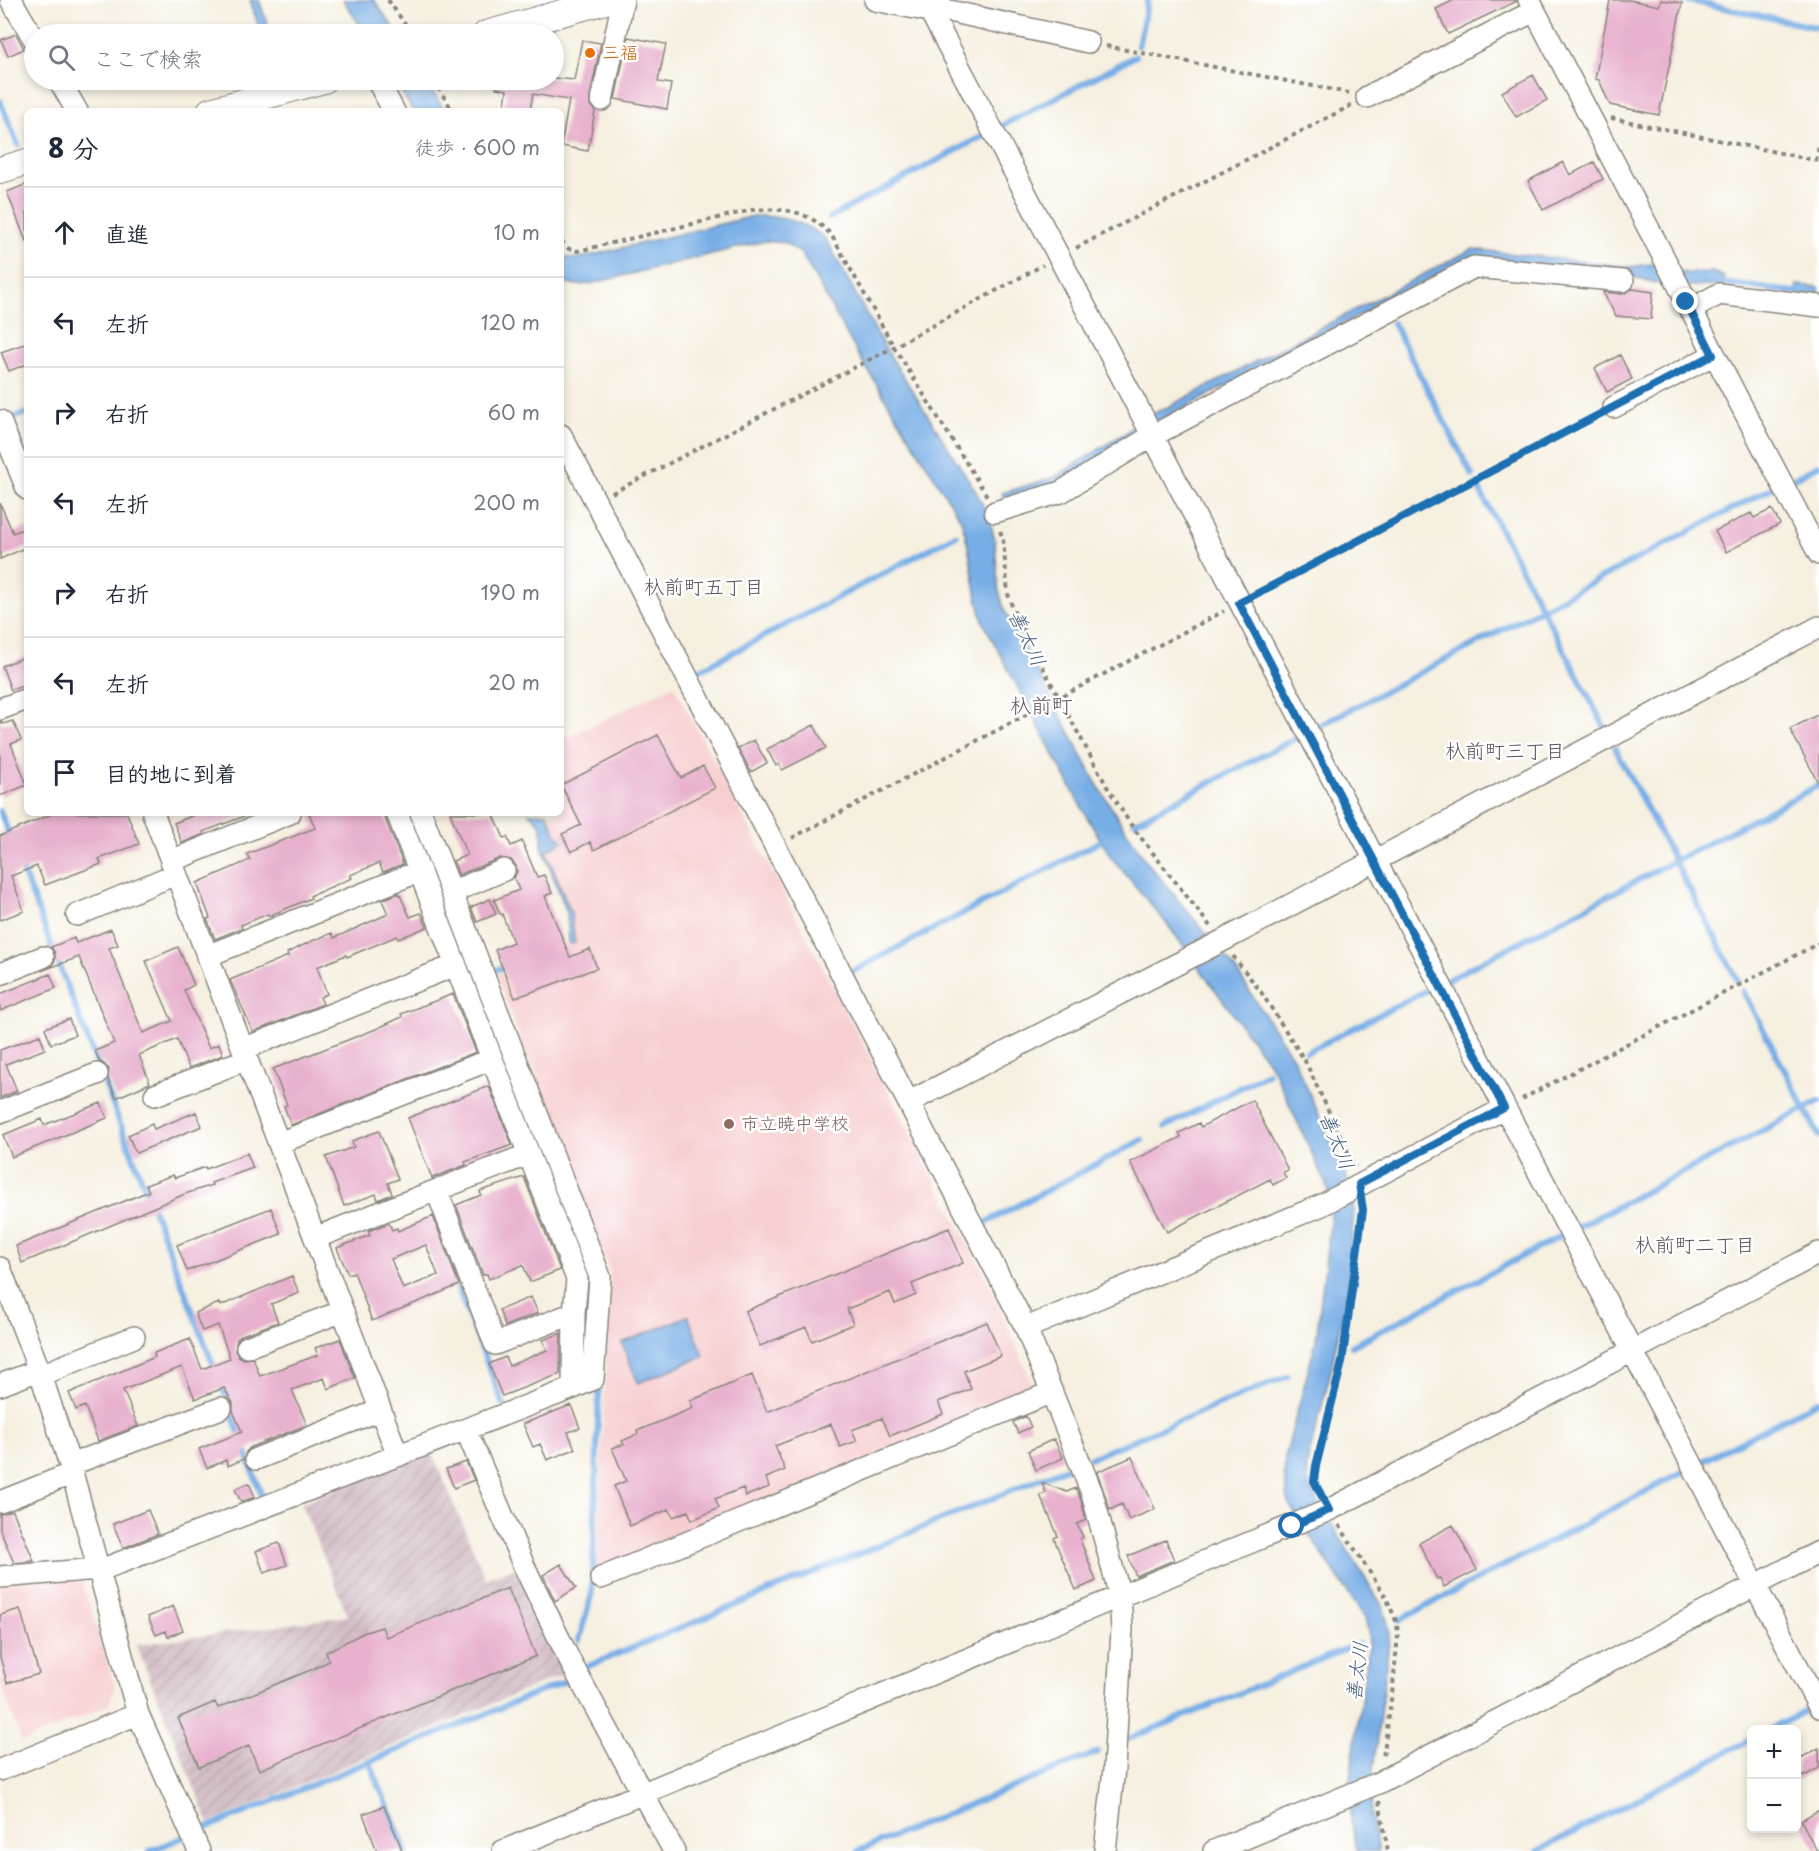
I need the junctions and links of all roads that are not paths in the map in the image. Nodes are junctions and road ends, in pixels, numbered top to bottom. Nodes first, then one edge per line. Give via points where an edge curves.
1 (11, 0) edge
2 (609, 0) edge
3 (623, 0) edge
4 (875, 0) edge
5 (931, 5) edge
6 (1531, 5) edge
7 (25, 24) edge
8 (522, 24) edge
9 (1088, 42) road end
10 (65, 90) edge
11 (286, 90) edge
12 (382, 90) edge
13 (1367, 97) road end
14 (602, 100) dead end
15 (76, 108) edge
16 (221, 108) edge
17 (392, 108) edge
18 (24, 163) edge
19 (0, 170) edge
20 (1623, 281) dead end
21 (1688, 306) junction
22 (1819, 306) edge
23 (1713, 355) junction
24 (1614, 407) road end
25 (0, 421) edge
26 (1151, 434) junction
27 (564, 441) edge
28 (24, 481) edge
29 (995, 512) road end
30 (1819, 554) edge
31 (1819, 627) edge
32 (24, 700) edge
33 (0, 709) edge
34 (154, 816) edge
35 (284, 816) edge
36 (398, 816) edge
37 (422, 816) edge
38 (1374, 860) junction
39 (174, 868) junction
40 (504, 870) dead end
41 (420, 871) junction
42 (452, 892) junction
43 (77, 915) dead end
44 (207, 956) junction
45 (43, 957) dead end
46 (456, 965) junction
47 (0, 974) edge
48 (245, 1054) junction
49 (492, 1059) junction
50 (97, 1074) dead end
51 (155, 1095) dead end
52 (909, 1102) junction
53 (1504, 1108) junction
54 (0, 1112) edge
55 (279, 1143) junction
56 (529, 1154) junction
57 (437, 1191) junction
58 (315, 1238) junction
59 (1819, 1253) edge
60 (0, 1268) edge
61 (343, 1311) junction
62 (574, 1313) junction
63 (1026, 1328) junction
64 (134, 1337) dead end
65 (246, 1347) dead end
66 (1633, 1351) junction
67 (40, 1372) junction
68 (0, 1385) edge
69 (573, 1388) junction
70 (1052, 1392) junction
71 (221, 1408) dead end
72 (380, 1410) junction
73 (466, 1430) junction
74 (398, 1456) junction
75 (256, 1460) dead end
76 (72, 1469) junction
77 (0, 1502) edge
78 (1819, 1552) edge
79 (98, 1570) junction
80 (0, 1577) edge
81 (601, 1578) dead end
82 (1755, 1586) junction
83 (1120, 1596) junction
84 (1819, 1707) edge
85 (138, 1714) junction
86 (0, 1770) edge
87 (643, 1794) junction
88 (194, 1840) edge
89 (503, 1851) edge
90 (674, 1851) edge
91 (1105, 1851) edge
92 (1214, 1851) edge

1 - 7 street
2 - 8 main road
3 - 14 street
4 - 5 street
5 - 9 street
5 - 26 street
6 - 13 street
6 - 21 street
10 - 15 street
11 - 16 main road
12 - 17 street
18 - 19 main road
20 - 26 street via 1474,267
21 - 22 street via 1719,294
21 - 23 street
23 - 24 street
23 - 30 street
25 - 28 street
26 - 29 street via 1061,492
26 - 38 street
27 - 52 street
31 - 38 street
32 - 33 street
34 - 39 street
35 - 39 street
36 - 41 street
37 - 42 street
38 - 52 street
38 - 53 street
39 - 43 street
39 - 44 street
40 - 42 street
41 - 44 street
41 - 46 street
42 - 69 street via 600,1277 593,1379
44 - 48 street
45 - 47 street
46 - 48 street
46 - 49 street
48 - 51 street
48 - 55 street
49 - 55 street
49 - 56 street
50 - 54 street
52 - 63 street
53 - 63 street via 1322,1205
53 - 66 street
55 - 58 street
56 - 57 street
56 - 62 street via 577,1279
57 - 58 street
57 - 62 street via 495,1344
58 - 61 street
59 - 66 street
60 - 67 street
61 - 65 street
61 - 72 street
62 - 69 street
63 - 70 street
64 - 67 street
66 - 82 street
66 - 83 street via 1329,1510
67 - 68 street
67 - 76 street
69 - 73 street
70 - 81 street
70 - 83 street via 1092,1493
71 - 76 street
72 - 74 street
72 - 75 street
73 - 74 street
73 - 87 street via 529,1577
74 - 79 street
76 - 77 street
76 - 79 street
78 - 82 street
79 - 80 street
79 - 85 street
82 - 84 street
82 - 92 street via 1379,1782
83 - 87 street
83 - 91 street via 1122,1629 1114,1769
85 - 86 street
85 - 88 street
87 - 89 street
87 - 90 street

